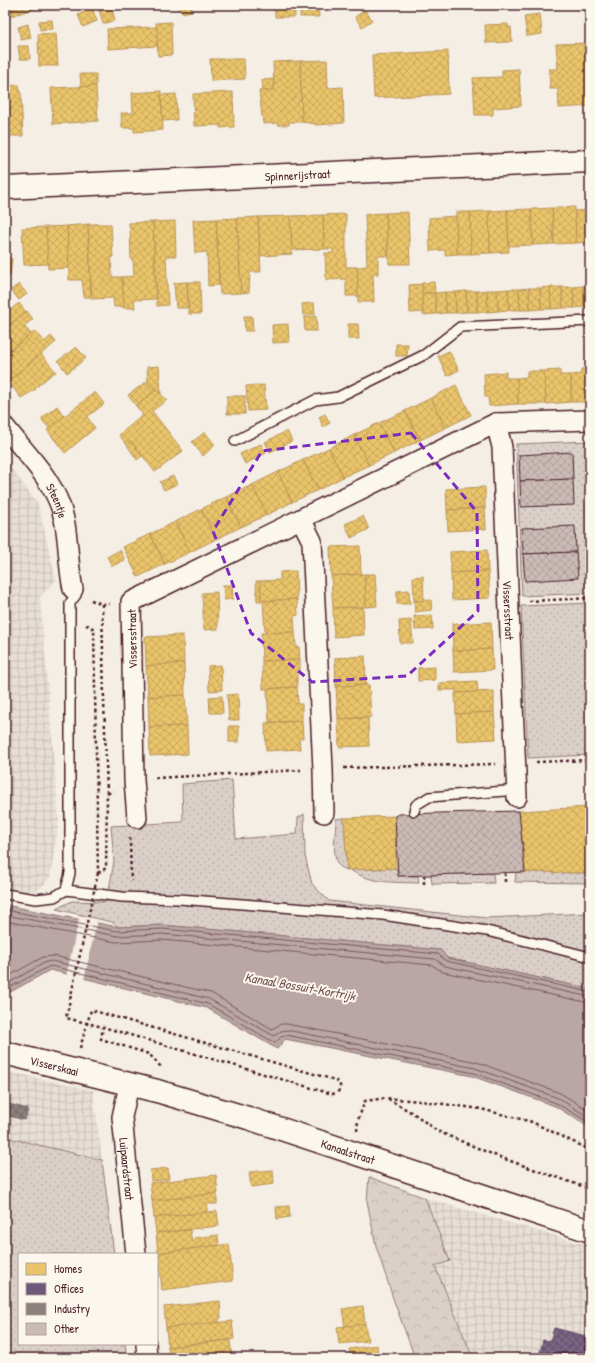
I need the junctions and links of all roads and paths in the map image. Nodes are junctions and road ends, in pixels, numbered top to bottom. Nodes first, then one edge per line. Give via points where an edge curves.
1 (590, 161) edge
2 (5, 188) edge
3 (590, 321) edge
4 (590, 420) edge
5 (496, 423) junction
6 (5, 427) edge
7 (235, 441) dead end
8 (301, 519) junction
9 (75, 592) junction
10 (590, 598) edge
11 (131, 602) junction
12 (509, 602) junction
13 (102, 604) junction
14 (84, 627) dead end
15 (590, 760) edge
16 (515, 763) junction
17 (323, 769) junction
18 (134, 780) junction
19 (108, 794) dead end
20 (517, 794) joint
21 (414, 811) dead end
22 (324, 813) dead end
23 (137, 818) joint
24 (106, 826) dead end
25 (98, 873) junction
26 (505, 873) dead end
27 (424, 875) dead end
28 (506, 882) dead end
29 (424, 884) dead end
30 (66, 890) junction
31 (5, 894) edge
32 (131, 898) junction
33 (590, 956) edge
34 (104, 1028) junction
35 (5, 1053) edge
36 (149, 1054) dead end
37 (73, 1070) junction
38 (105, 1078) joint
39 (129, 1085) junction
40 (386, 1098) junction
41 (590, 1150) edge
42 (356, 1153) junction
43 (590, 1189) edge
44 (590, 1231) edge
45 (136, 1253) edge
46 (146, 1345) edge
47 (148, 1358) edge

1 - 2 street, Spinnerijstraat
3 - 7 lane via 460,327 424,354 338,398 315,400
4 - 5 street, Vissersstraat
5 - 8 street, Vissersstraat
5 - 12 street, Vissersstraat via 502,447
6 - 9 street, Steentje via 38,468 59,504 64,519
8 - 11 street, Vissersstraat
8 - 17 street via 312,541
9 - 13 path
9 - 30 lane via 70,603 70,873
10 - 12 path
11 - 13 path
11 - 18 street, Vissersstraat
12 - 16 street, Vissersstraat
13 - 19 path
14 - 25 path via 88,624 94,629
15 - 16 path
16 - 17 path
16 - 20 street, Vissersstraat
17 - 18 path
17 - 22 street
18 - 23 street, Vissersstraat
20 - 21 lane via 429,797 416,805
23 - 32 path via 129,824
24 - 25 path via 106,868
25 - 34 path, bridge via 66,1018
26 - 28 path
27 - 29 path
30 - 31 lane via 54,897 36,899
30 - 32 lane
32 - 33 lane via 179,899 383,915 487,931
34 - 36 path via 101,1039
34 - 37 path via 332,1094 340,1089 340,1084 335,1080 91,1010
35 - 37 street, Visserskaai
37 - 38 street, Visserskaai
38 - 39 street, Kanaalstraat
39 - 42 street, Kanaalstraat via 158,1091
39 - 45 street, Luipaardstraat via 122,1117
40 - 41 path via 481,1109 532,1122
40 - 42 path via 365,1102 358,1120
40 - 43 path via 416,1115 437,1131 499,1157
42 - 44 street, Kanaalstraat
46 - 47 street

